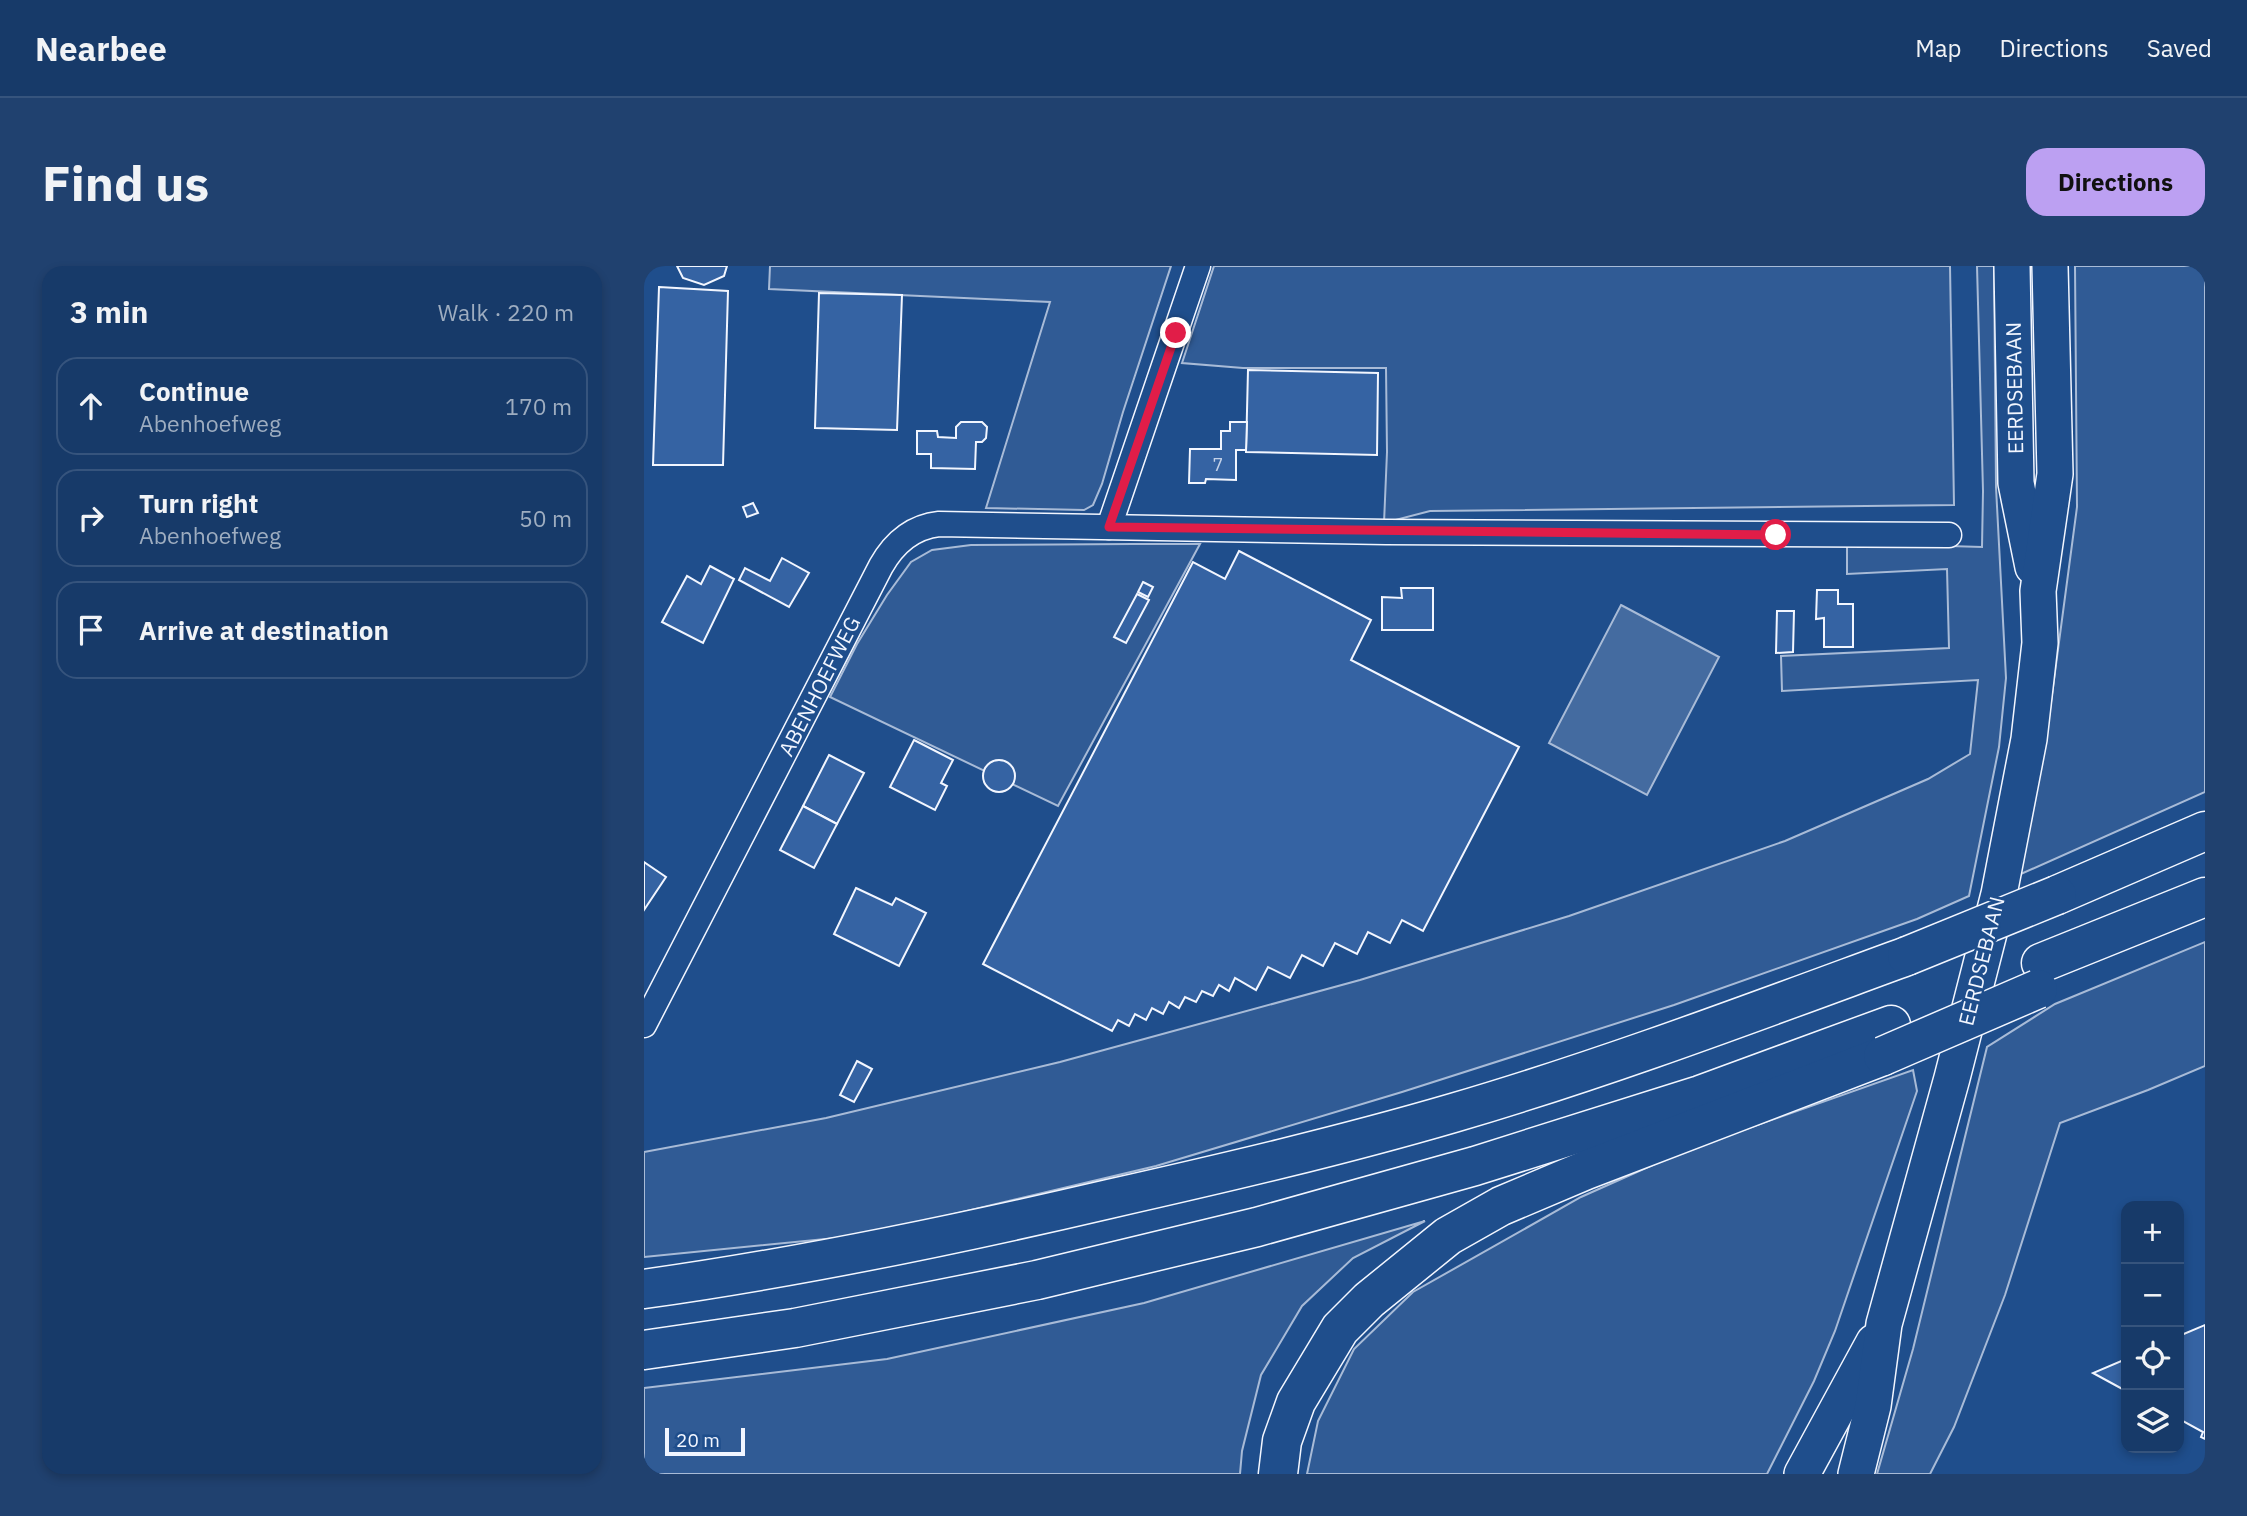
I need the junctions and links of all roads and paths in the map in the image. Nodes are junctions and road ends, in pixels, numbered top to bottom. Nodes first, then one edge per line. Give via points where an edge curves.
1 (1198, 266) edge
2 (2012, 266) edge
3 (2050, 266) edge
4 (1109, 527) junction
5 (1949, 535) dead end
6 (2038, 591) junction
7 (2205, 803) edge
8 (2205, 831) edge
9 (2116, 869) junction
10 (2205, 897) edge
11 (644, 1025) edge
12 (1887, 1041) junction
13 (644, 1289) edge
14 (1884, 1324) junction
15 (644, 1350) edge
16 (1278, 1474) edge
17 (1802, 1474) edge
18 (1856, 1474) edge

1 - 4 street
2 - 6 main road, EERDSEBAAN via 2016,483
3 - 6 main road, EERDSEBAAN via 2055,474
4 - 5 street, ABENHOEFWEG
4 - 11 street, ABENHOEFWEG via 939,524 919,528 892,547
6 - 14 main road, EERDSEBAAN via 2040,643 2029,739 1999,894
7 - 9 highway
8 - 9 highway
9 - 13 highway, bridge via 1907,956 1691,1035 1467,1109 1258,1165 905,1244
10 - 12 highway via 2100,939 2040,976
12 - 15 highway via 1257,1227 1037,1280 795,1328
12 - 16 highway via 1501,1206 1448,1236 1340,1329 1296,1402 1282,1441
14 - 17 main road, EERDSEBAAN
14 - 18 main road, EERDSEBAAN via 1873,1406

